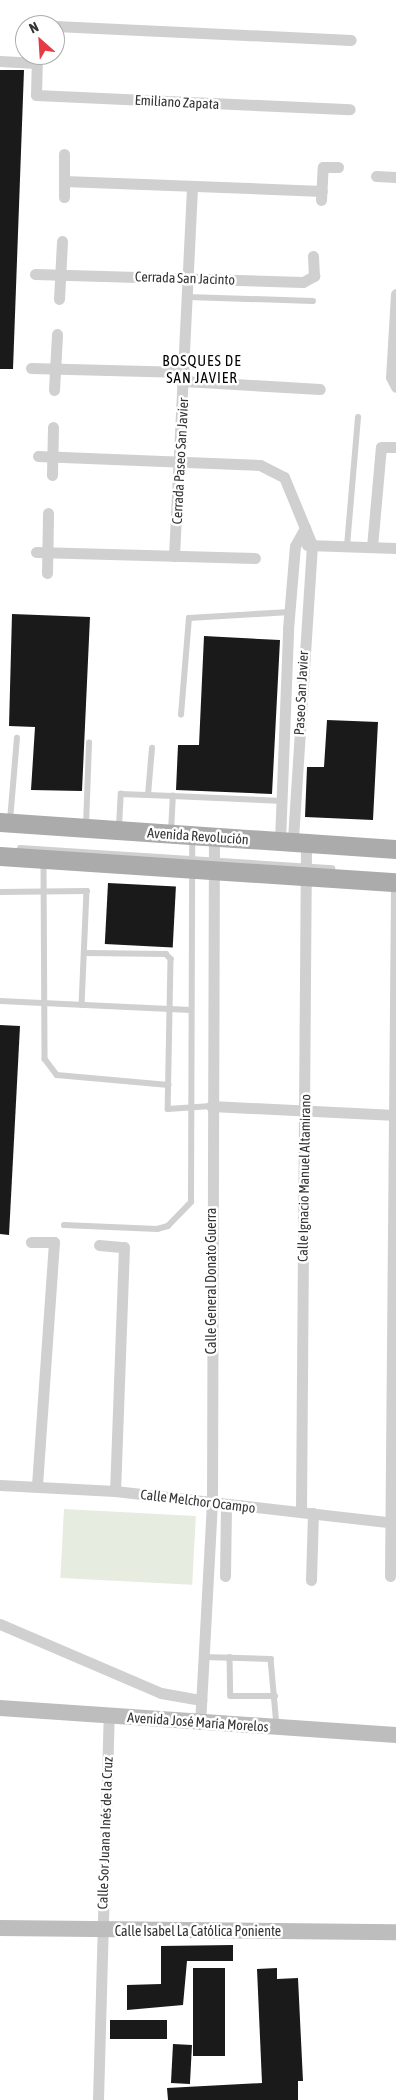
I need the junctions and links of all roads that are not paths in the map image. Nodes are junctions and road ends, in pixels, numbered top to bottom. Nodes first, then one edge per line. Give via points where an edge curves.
1 (65, 26) edge
2 (351, 40) dead end
3 (15, 60) edge
4 (0, 61) edge
5 (37, 65) edge
6 (350, 110) dead end
7 (64, 154) dead end
8 (338, 167) dead end
9 (376, 176) dead end
10 (396, 177) edge
11 (64, 181) junction
12 (192, 186) junction
13 (64, 196) dead end
14 (62, 241) dead end
15 (313, 256) dead end
16 (35, 274) dead end
17 (60, 275) junction
18 (189, 277) junction
19 (396, 294) edge
20 (188, 297) junction
21 (59, 299) dead end
22 (313, 301) dead end
23 (57, 334) dead end
24 (31, 368) dead end
25 (56, 368) junction
26 (185, 377) junction
27 (394, 382) edge
28 (320, 389) dead end
29 (54, 390) dead end
30 (358, 417) dead end
31 (53, 427) dead end
32 (396, 448) edge
33 (38, 456) dead end
34 (53, 457) junction
35 (181, 461) junction
36 (52, 475) dead end
37 (48, 513) dead end
38 (305, 528) junction
39 (312, 545) junction
40 (295, 546) junction
41 (347, 546) junction
42 (372, 546) junction
43 (396, 548) edge
44 (42, 553) junction
45 (174, 556) junction
46 (254, 558) dead end
47 (47, 572) dead end
48 (290, 612) junction
49 (287, 649) junction
50 (304, 649) junction
51 (181, 715) dead end
52 (17, 738) dead end
53 (89, 743) dead end
54 (152, 748) dead end
55 (148, 795) junction
56 (173, 796) junction
57 (283, 801) junction
58 (6, 825) edge
59 (86, 828) junction
60 (118, 831) junction
61 (171, 835) junction
62 (192, 840) junction
63 (214, 842) junction
64 (0, 848) edge
65 (396, 849) edge
66 (299, 853) junction
67 (0, 856) edge
68 (396, 856) edge
69 (44, 859) junction
70 (193, 864) junction
71 (214, 865) junction
72 (396, 873) edge
73 (396, 882) edge
74 (396, 886) edge
75 (0, 892) edge
76 (42, 894) junction
77 (86, 953) junction
78 (0, 1001) edge
79 (43, 1004) junction
80 (82, 1006) junction
81 (168, 1008) junction
82 (192, 1010) junction
83 (169, 1085) junction
84 (211, 1106) junction
85 (190, 1108) junction
86 (305, 1108) junction
87 (394, 1114) edge
88 (393, 1222) edge
89 (64, 1225) dead end
90 (31, 1242) dead end
91 (99, 1246) dead end
92 (393, 1318) edge
93 (394, 1415) edge
94 (0, 1485) edge
95 (37, 1486) junction
96 (115, 1491) junction
97 (212, 1504) junction
98 (226, 1506) junction
99 (301, 1512) junction
100 (313, 1514) junction
101 (393, 1522) edge
102 (225, 1576) dead end
103 (390, 1576) dead end
104 (311, 1580) dead end
105 (0, 1624) edge
106 (204, 1657) junction
107 (230, 1657) junction
108 (275, 1696) junction
109 (201, 1700) junction
110 (0, 1708) edge
111 (109, 1716) junction
112 (200, 1724) junction
113 (277, 1727) junction
114 (396, 1735) edge
115 (0, 1928) edge
116 (102, 1931) junction
117 (396, 1932) edge
118 (98, 2100) edge

1 - 2 street
3 - 4 street
5 - 6 street, Emiliano Zapata via 36,95
7 - 11 street
8 - 12 street via 323,167 322,196
9 - 10 street
11 - 12 street
11 - 13 street
12 - 18 street, Cerrada Paseo San Javier
14 - 17 street
15 - 18 street, Cerrada San Jacinto via 314,276 303,282
16 - 17 street, Cerrada San Jacinto
17 - 18 street, Cerrada San Jacinto
17 - 21 street
18 - 20 street, Cerrada Paseo San Javier
19 - 27 street
20 - 22 lane
20 - 26 street, Cerrada Paseo San Javier
23 - 25 street
24 - 25 street
25 - 26 street
25 - 29 street
26 - 28 street
26 - 35 street, Cerrada Paseo San Javier
30 - 41 lane
31 - 34 street
32 - 42 street via 381,447
33 - 34 street, Paseo San Javier
34 - 35 street, Paseo San Javier
34 - 36 street
35 - 38 street, Paseo San Javier via 260,465 284,477
35 - 45 street, Cerrada Paseo San Javier
37 - 44 street
38 - 39 street, Paseo San Javier
38 - 40 street, Paseo San Javier
39 - 40 street
39 - 41 street
39 - 50 street, Paseo San Javier
40 - 48 street, Paseo San Javier
41 - 42 street
42 - 43 street
44 - 45 street
44 - 47 street
45 - 46 street
48 - 49 street, Paseo San Javier
48 - 51 lane via 189,618
49 - 50 street
49 - 57 street, Paseo San Javier
50 - 66 street, Paseo San Javier
52 - 58 lane
53 - 59 lane
54 - 55 lane
55 - 56 lane
55 - 60 lane via 121,794
56 - 57 lane
56 - 61 lane
57 - 66 street, Paseo San Javier
58 - 59 main road, Avenida Revolución
58 - 62 lane
59 - 60 main road, Avenida Revolución
60 - 61 main road, Avenida Revolución
61 - 62 main road, Avenida Revolución
62 - 63 main road, Avenida Revolución
62 - 70 lane
63 - 66 main road, Avenida Revolución
63 - 71 street, Calle General Donato Guerra
64 - 70 lane
65 - 66 main road, Avenida Revolución
66 - 68 lane
66 - 71 main road, Avenida Revolución
66 - 72 lane
66 - 73 main road, Avenida Revolución
66 - 86 street, Calle Ignacio Manuel Altamirano
67 - 69 main road, Avenida Revolución
69 - 70 main road, Avenida Revolución
69 - 76 lane
70 - 71 main road, Avenida Revolución
70 - 82 lane
71 - 84 street, Calle General Donato Guerra
74 - 87 street
75 - 76 lane
76 - 77 lane via 87,891
76 - 79 lane
77 - 80 lane
77 - 81 lane via 166,954 170,959
78 - 79 lane
79 - 80 lane
79 - 83 lane via 46,1059 57,1075
80 - 81 lane
81 - 82 lane
81 - 83 lane
82 - 85 lane
83 - 85 lane via 168,1108
84 - 85 lane
84 - 86 street
84 - 97 street, Calle General Donato Guerra
85 - 89 lane via 190,1202 181,1216 157,1229
86 - 87 street
86 - 99 street, Calle Ignacio Manuel Altamirano
87 - 88 street
88 - 92 street
90 - 95 street via 54,1242
91 - 96 street via 124,1246
92 - 93 street
93 - 101 street
94 - 95 street, Calle Melchor Ocampo
95 - 96 street, Calle Melchor Ocampo
96 - 97 street, Calle Melchor Ocampo
97 - 98 street, Calle Melchor Ocampo
97 - 106 street, Calle General Donato Guerra
98 - 99 street, Calle Melchor Ocampo
98 - 102 street
99 - 100 street, Calle Melchor Ocampo
100 - 101 street, Calle Melchor Ocampo
100 - 104 street
101 - 103 street
105 - 109 street via 161,1693
106 - 107 lane
106 - 109 street, Calle General Donato Guerra
107 - 108 lane via 271,1659
107 - 108 lane via 231,1696
108 - 113 lane
109 - 112 street, Calle General Donato Guerra
110 - 111 main road, Avenida José María Morelos
111 - 112 main road, Avenida José María Morelos
111 - 116 street, Calle Sor Juana Inés de la Cruz
112 - 113 main road, Avenida José María Morelos
113 - 114 main road, Avenida José María Morelos
115 - 116 main road, Calle Isabel La Católica Poniente
116 - 117 main road, Calle Isabel La Católica Poniente
116 - 118 street, Calle Sor Juana Inés de la Cruz

